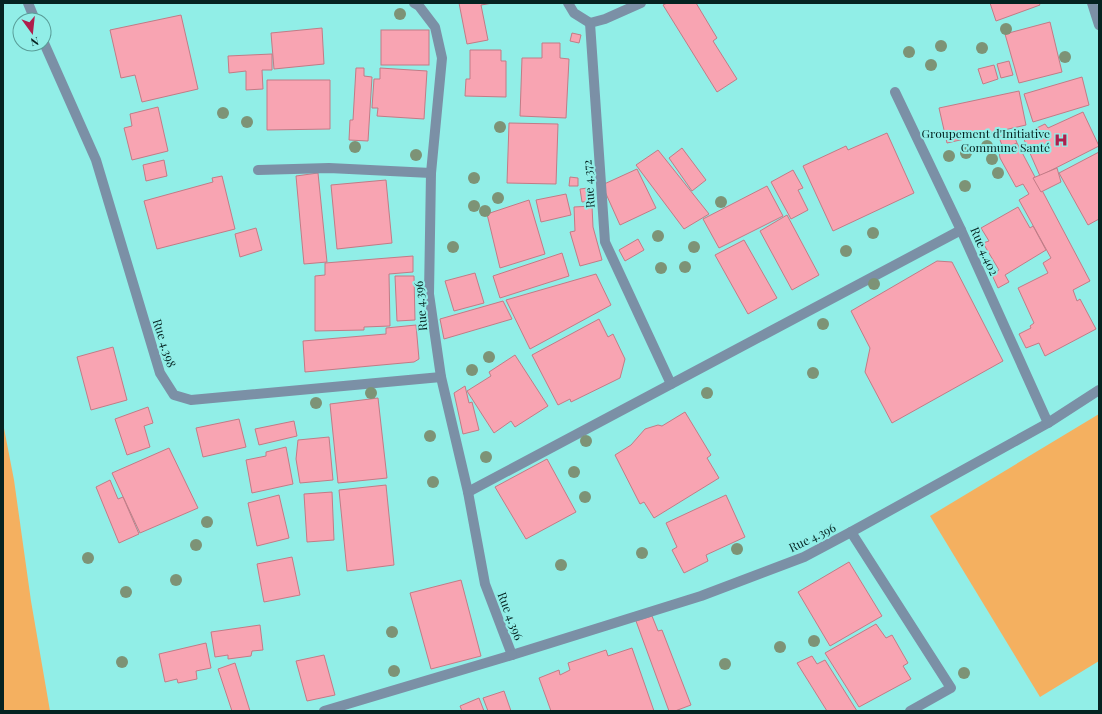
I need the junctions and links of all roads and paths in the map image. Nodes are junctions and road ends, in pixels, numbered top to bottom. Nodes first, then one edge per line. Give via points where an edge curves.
1 (414, 3) edge
2 (568, 3) edge
3 (641, 3) edge
4 (1092, 3) edge
5 (590, 23) junction
6 (1099, 24) edge
7 (48, 52) edge
8 (895, 92) dead end
9 (258, 170) dead end
10 (431, 173) junction
11 (961, 230) junction
12 (441, 377) junction
13 (671, 384) junction
14 (1099, 390) edge
15 (1048, 423) junction
16 (468, 492) junction
17 (851, 532) junction
18 (512, 655) junction
19 (324, 711) edge
20 (910, 711) edge

1 - 10 street, Rue 4.396 via 435,27 442,58
2 - 5 street via 574,13
3 - 5 street
4 - 6 street
5 - 13 street, Rue 4.372 via 605,242
7 - 12 street, Rue 4.398 via 96,160 160,373 174,395 192,400
8 - 11 street, Rue 4.402
9 - 10 street via 329,168
10 - 12 street, Rue 4.396 via 429,294
11 - 13 street
11 - 15 street, Rue 4.402
12 - 16 street, Rue 4.396
13 - 16 street
14 - 15 street, Rue 4.396
15 - 17 street, Rue 4.396
16 - 18 street, Rue 4.396 via 485,584
17 - 18 street, Rue 4.396 via 804,557 701,596
17 - 20 street via 951,688
18 - 19 street

